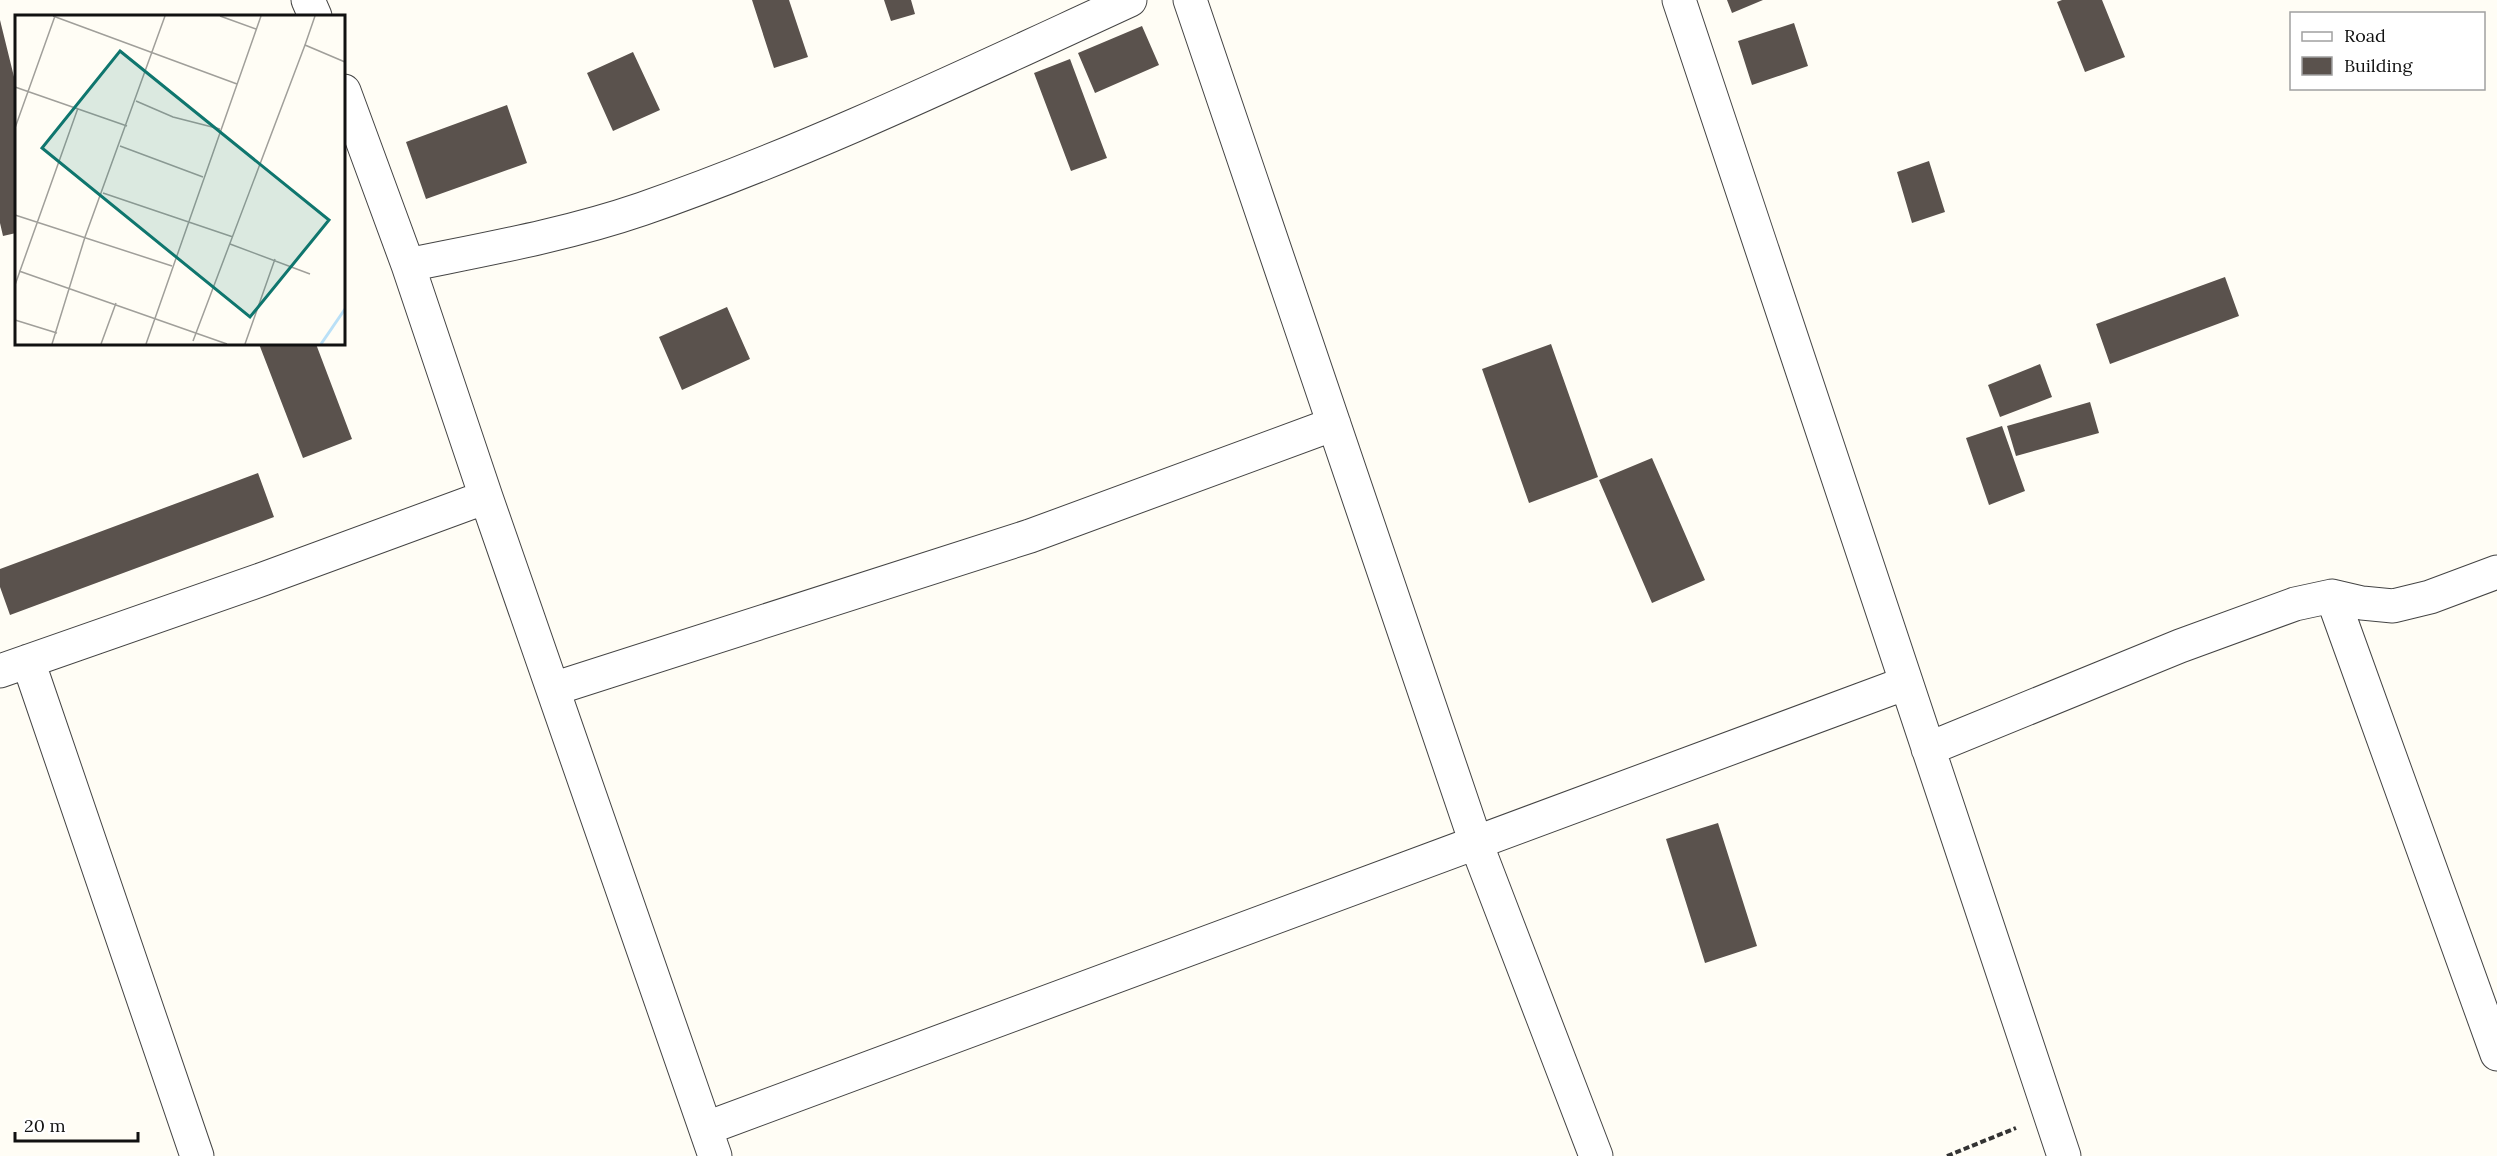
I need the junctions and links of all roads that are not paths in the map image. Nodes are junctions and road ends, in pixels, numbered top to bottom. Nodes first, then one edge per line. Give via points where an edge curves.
1 (308, 0) edge
2 (1130, 0) edge
3 (1190, 0) edge
4 (1679, 0) edge
5 (315, 15) edge
6 (345, 94) edge
7 (408, 265) junction
8 (1334, 423) junction
9 (486, 497) junction
10 (2497, 572) edge
11 (2332, 596) junction
12 (14, 666) edge
13 (1906, 683) junction
14 (553, 689) junction
15 (1928, 749) junction
16 (1476, 843) junction
17 (2497, 1054) edge
18 (711, 1142) edge
19 (197, 1156) edge
20 (1596, 1156) edge
21 (2064, 1156) edge

1 - 5 street
2 - 7 street via 894,110 639,210 520,242
3 - 8 street
4 - 13 street
6 - 7 street
7 - 9 street
8 - 14 street via 1030,536
8 - 16 street
9 - 12 street
9 - 14 street
10 - 11 street via 2393,606
11 - 15 street via 2295,604 2180,646
11 - 17 street
12 - 19 street
13 - 15 street
13 - 16 street
14 - 18 street
15 - 21 street
16 - 18 street
16 - 20 street

